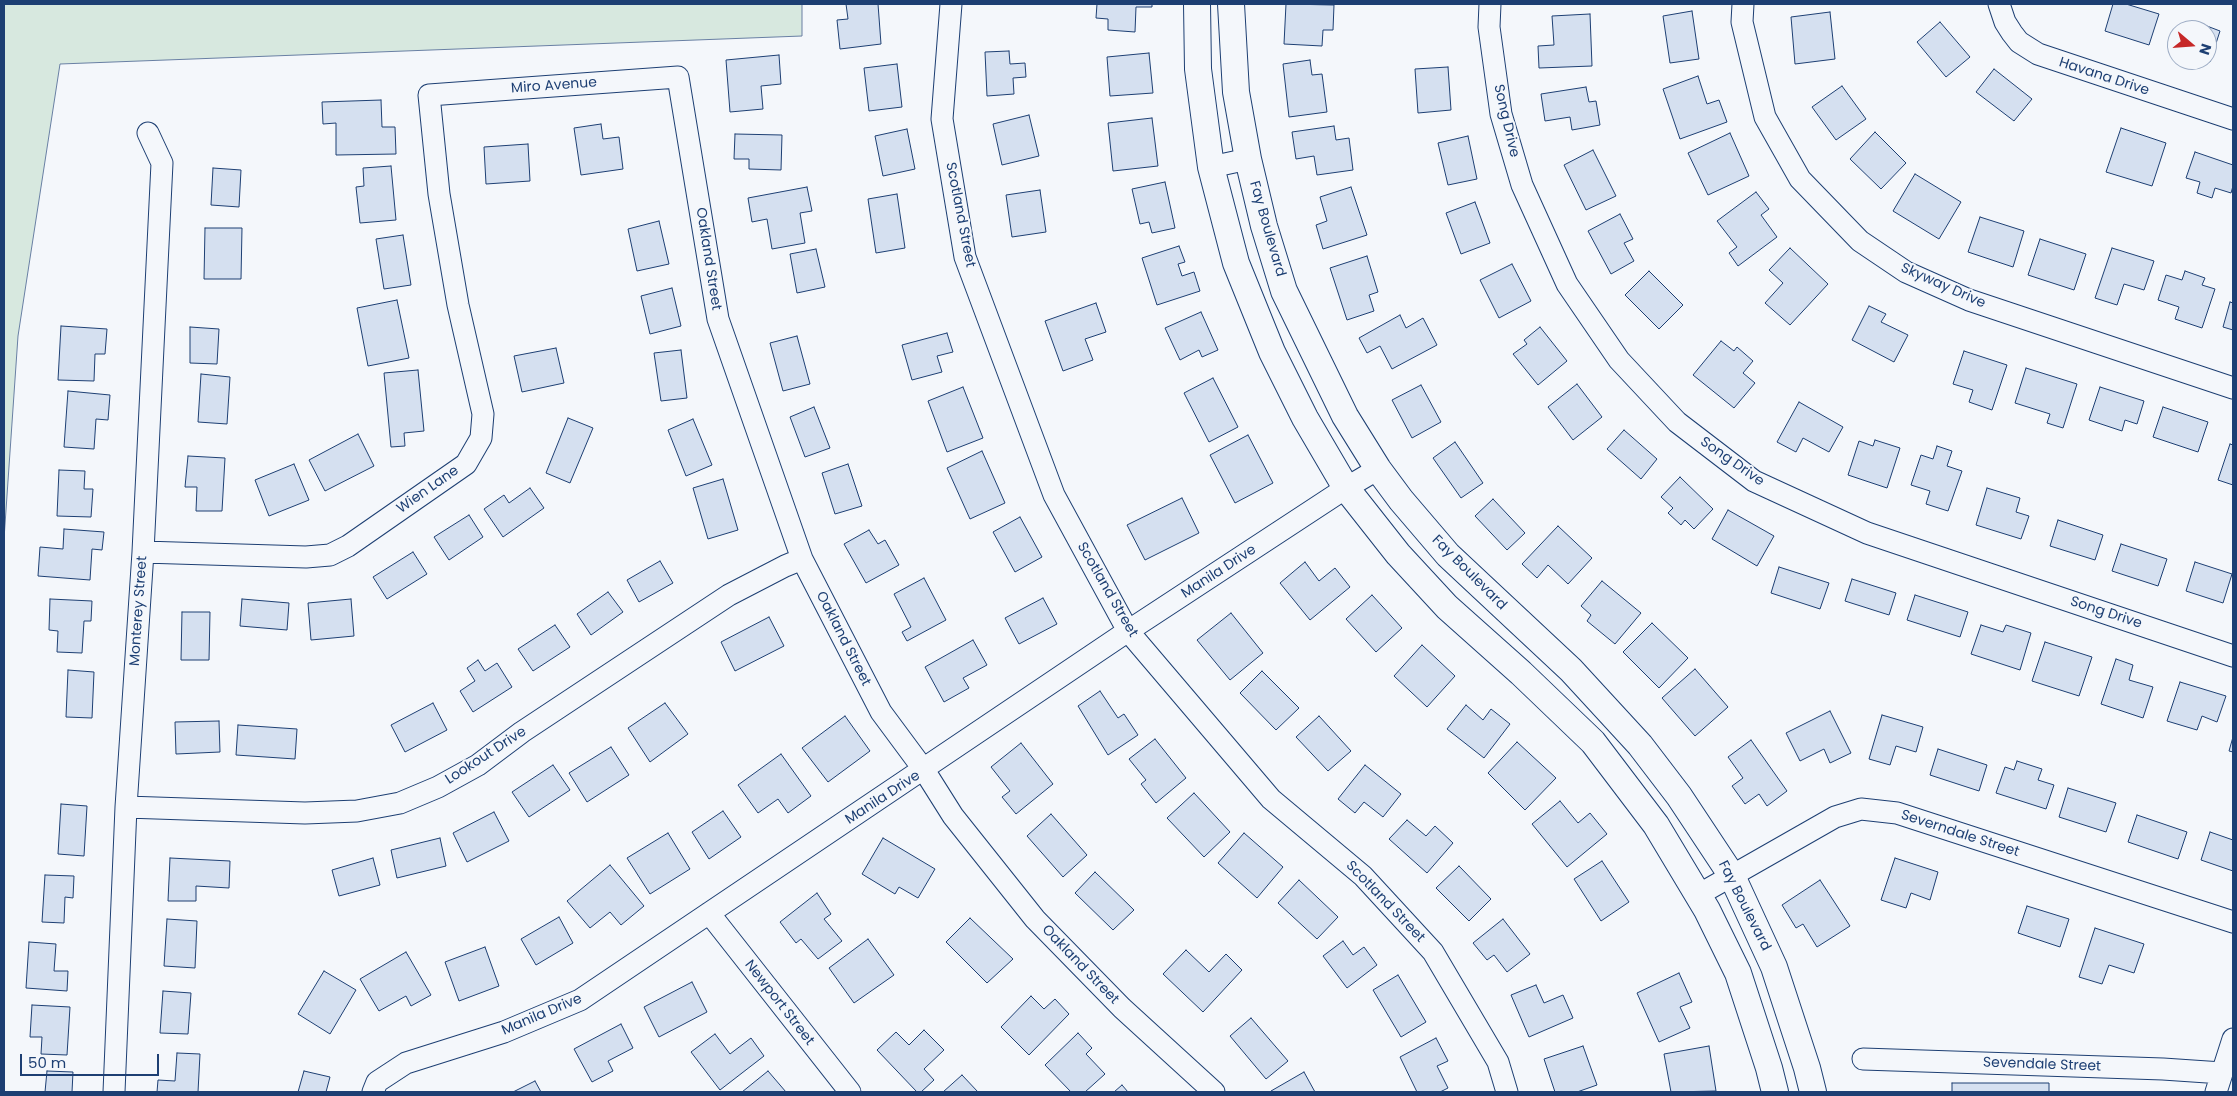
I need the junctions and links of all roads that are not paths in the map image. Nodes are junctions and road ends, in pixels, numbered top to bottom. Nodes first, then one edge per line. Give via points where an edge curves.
1 (950, 4) edge
2 (1197, 4) edge
3 (1231, 4) edge
4 (1490, 4) edge
5 (1743, 4) edge
6 (1999, 4) edge
7 (678, 77) joint
8 (429, 95) joint
9 (2233, 119) edge
10 (148, 133) dead end
11 (1248, 159) junction
12 (1211, 167) junction
13 (2233, 388) edge
14 (1378, 469) junction
15 (1346, 488) junction
16 (143, 552) junction
17 (802, 559) junction
18 (1128, 631) junction
19 (2233, 656) edge
20 (924, 770) junction
21 (126, 807) junction
22 (1732, 876) junction
23 (1698, 895) junction
24 (709, 913) junction
25 (2233, 922) edge
26 (2233, 1039) edge
27 (1863, 1059) dead end
28 (2219, 1083) edge
29 (114, 1092) edge
30 (373, 1092) edge
31 (850, 1092) edge
32 (1214, 1092) edge
33 (1507, 1092) edge
34 (1774, 1092) edge
35 (1813, 1092) edge

1 - 18 street, Scotland Street via 942,119 965,257 1054,495
2 - 12 main road via 1198,69
3 - 11 main road, Fay Boulevard via 1236,92
4 - 19 street, Song Drive via 1489,27 1501,114 1522,185 1567,284 1619,360 1677,422 1754,481 1867,534
5 - 13 street, Skyway Drive via 1742,22 1765,117 1800,179 1860,241 1906,272 1970,300
6 - 9 street, Havana Drive via 2012,33 2038,54
7 - 8 street, Miro Avenue
7 - 17 street, Oakland Street via 718,319
8 - 16 street, Wien Lane via 456,296 483,414 481,438 466,464 348,546 330,555
10 - 16 street, Monterey Street via 162,163
11 - 12 street
11 - 14 main road, Fay Boulevard via 1284,292 1345,416
12 - 15 main road via 1236,263 1272,352 1305,418
14 - 15 street, Manila Drive
14 - 22 main road, Fay Boulevard via 1448,556 1571,670 1640,745 1679,796
15 - 18 street, Manila Drive
15 - 23 main road via 1398,554 1447,607 1593,742 1656,825
16 - 21 street, Monterey Street
17 - 20 street, Oakland Street via 881,712
17 - 21 street, Lookout Drive via 729,595 522,732 478,765 400,803 357,811 305,813
18 - 20 street, Manila Drive
18 - 33 street, Scotland Street via 1271,798 1363,876 1433,952 1498,1062
20 - 24 street, Manila Drive
20 - 32 street, Oakland Street via 953,816 1035,918 1122,1008
21 - 29 street, Monterey Street
22 - 23 street, Severndale Street
22 - 25 street, Severndale Street via 1835,817 1861,809 1897,813
22 - 35 main road, Fay Boulevard via 1774,968
23 - 34 main road via 1738,973
24 - 30 street, Manila Drive via 580,1000 504,1032 406,1063 377,1082
24 - 31 street, Newport Street
26 - 28 street
27 - 28 street, Sevendale Street via 2163,1069

